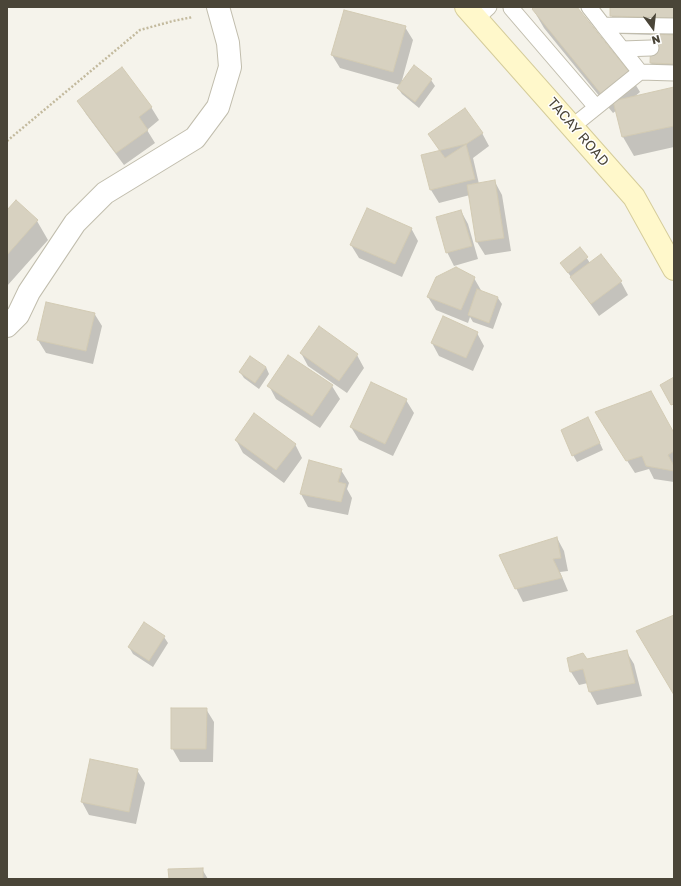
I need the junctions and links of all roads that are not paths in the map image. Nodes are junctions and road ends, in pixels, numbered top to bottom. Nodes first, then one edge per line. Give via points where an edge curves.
1 (511, 7) edge
2 (589, 7) edge
3 (219, 10) edge
4 (477, 11) edge
5 (603, 25) junction
6 (674, 26) edge
7 (650, 48) dead end
8 (622, 49) junction
9 (640, 72) junction
10 (674, 73) edge
11 (596, 108) junction
12 (573, 126) junction
13 (674, 269) edge
14 (7, 326) edge

1 - 11 lane
2 - 5 lane
3 - 14 street via 228,43 230,67 218,107 195,138 105,193 75,223 29,292 18,315
4 - 12 main road, TACAY ROAD
5 - 6 lane
5 - 8 lane
7 - 8 lane
8 - 9 lane
9 - 10 lane
9 - 11 lane
11 - 12 lane
12 - 13 main road, TACAY ROAD via 634,197

